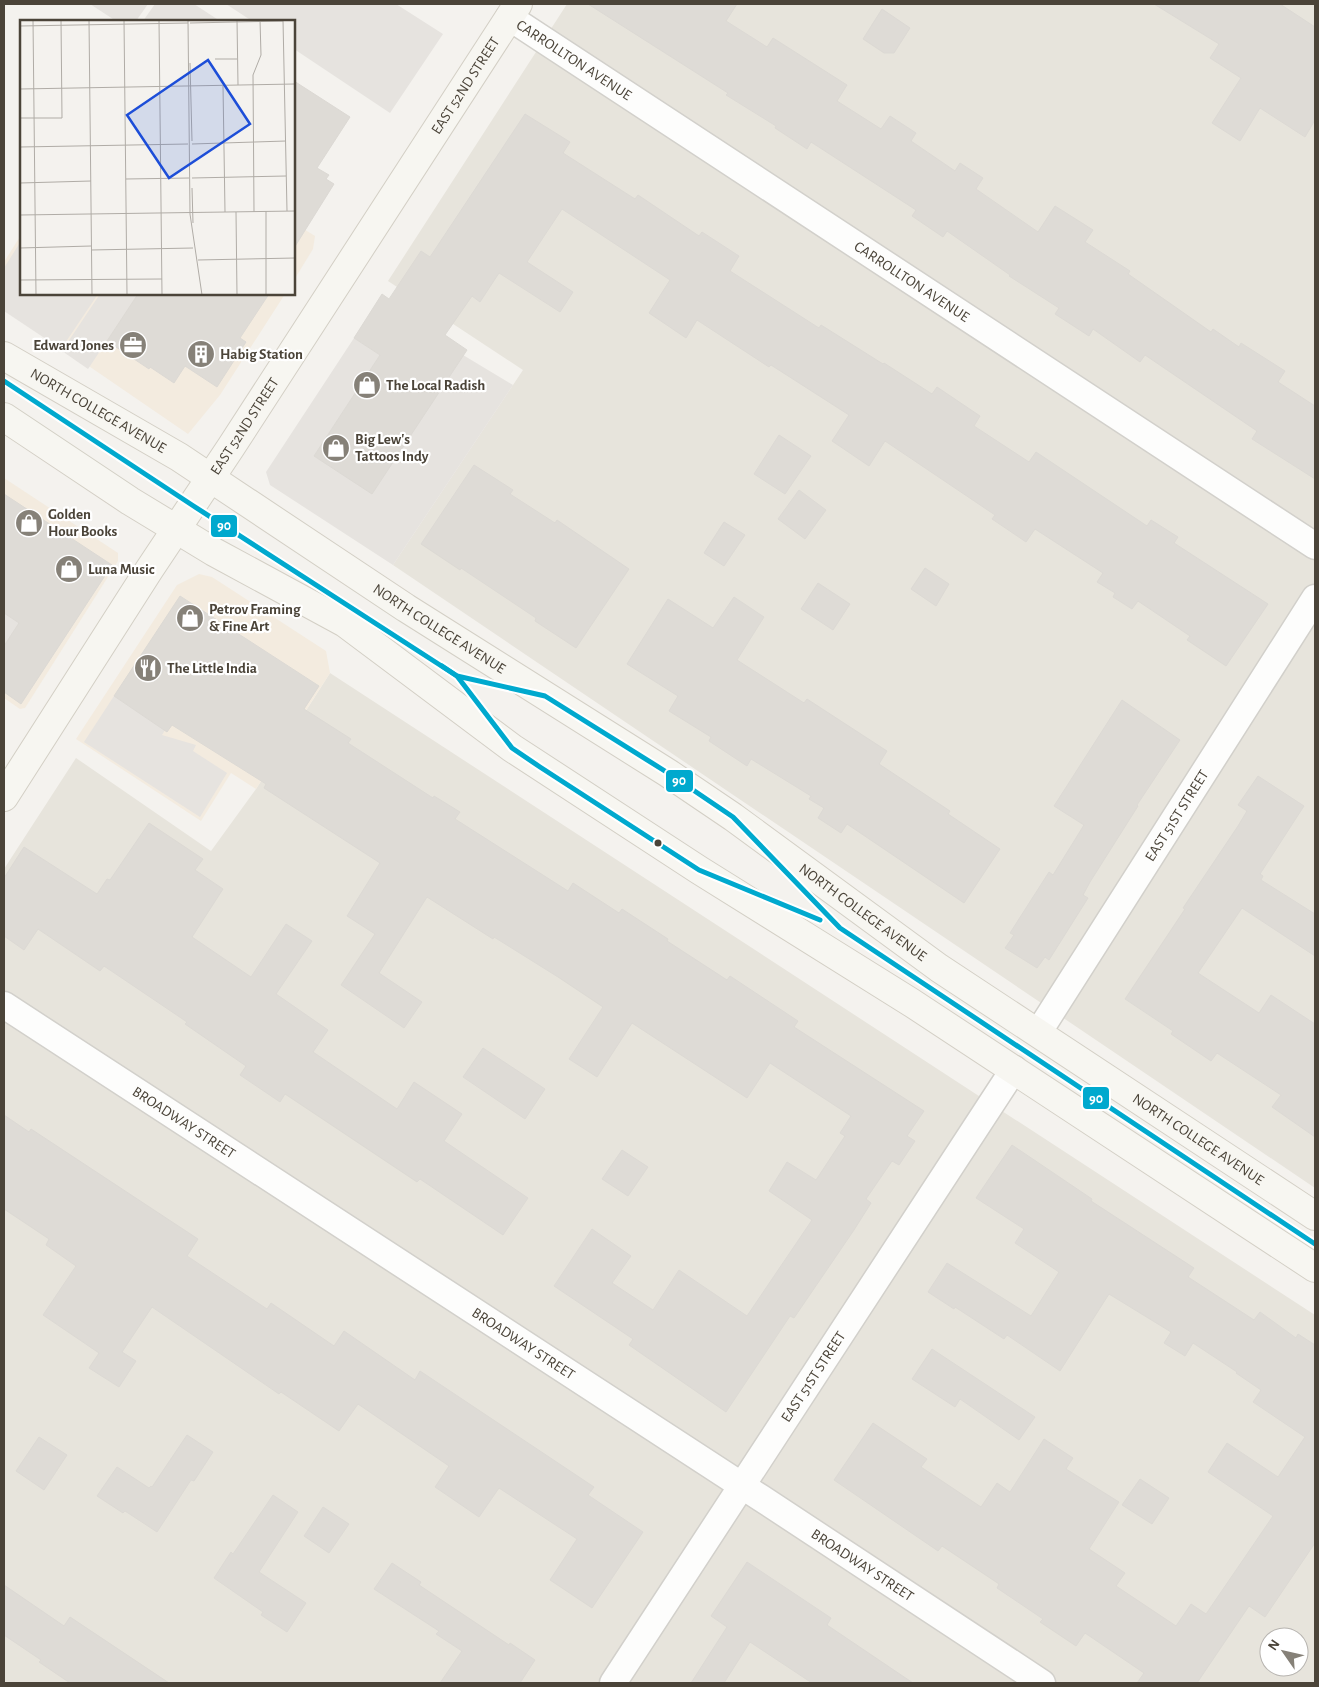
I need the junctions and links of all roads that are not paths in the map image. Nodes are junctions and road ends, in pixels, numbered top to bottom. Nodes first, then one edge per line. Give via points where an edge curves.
1 (514, 10) edge
2 (4, 356) edge
3 (4, 417) edge
4 (209, 479) junction
5 (176, 529) junction
6 (1315, 546) edge
7 (1315, 598) edge
8 (4, 798) edge
9 (4, 1005) edge
10 (1038, 1033) junction
11 (1014, 1069) junction
12 (1315, 1216) edge
13 (1315, 1268) edge
14 (742, 1486) junction
15 (613, 1683) edge
16 (1042, 1683) edge

1 - 4 main road, EAST 52ND STREET
1 - 6 street, CARROLLTON AVENUE
2 - 4 main road, NORTH COLLEGE AVENUE via 179,457
3 - 5 main road
4 - 5 main road, EAST 52ND STREET
4 - 10 main road, NORTH COLLEGE AVENUE via 668,774 939,968
5 - 8 main road, EAST 52ND STREET
5 - 11 main road via 345,623 540,767
7 - 10 street, EAST 51ST STREET
9 - 14 street, BROADWAY STREET
10 - 12 main road, NORTH COLLEGE AVENUE
11 - 13 main road
11 - 14 street, EAST 51ST STREET
14 - 15 street, EAST 51ST STREET
14 - 16 street, BROADWAY STREET

